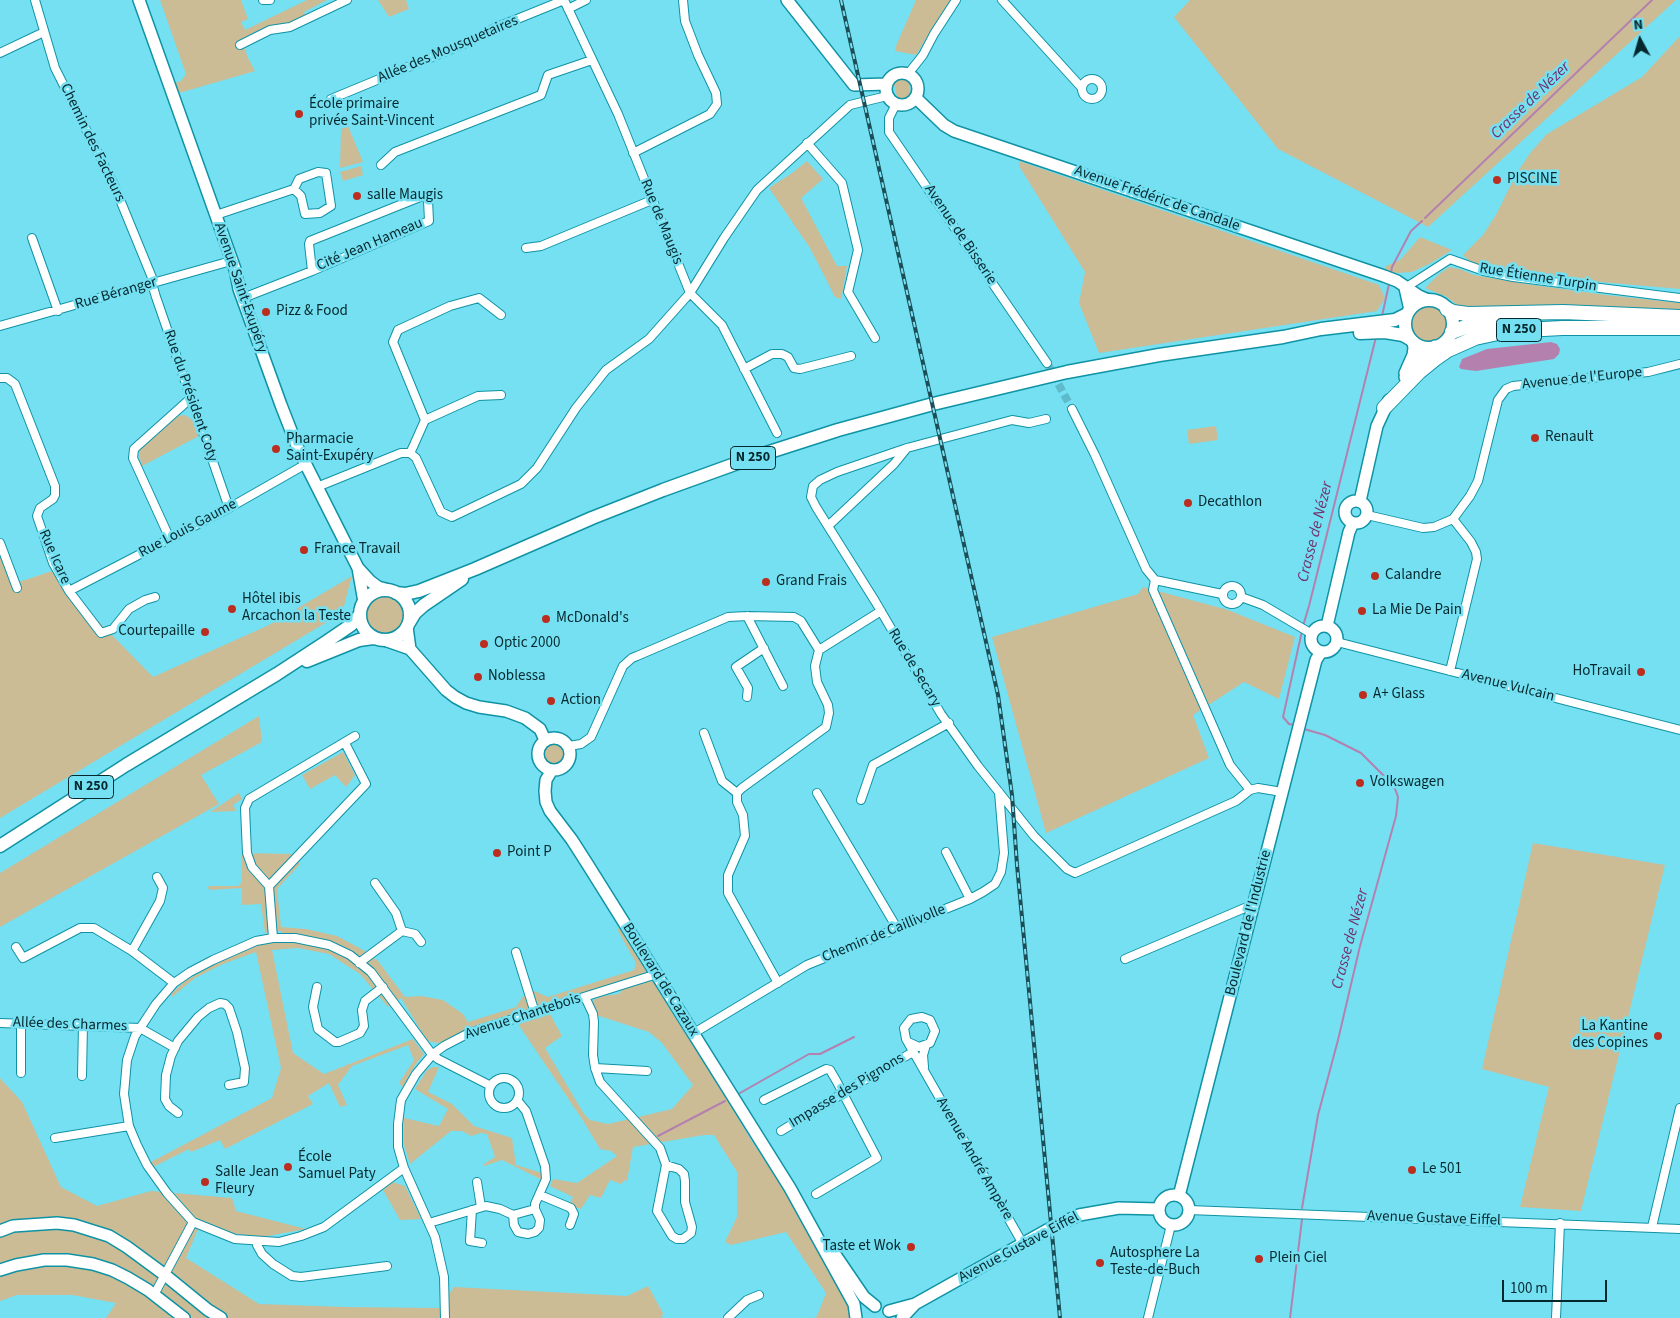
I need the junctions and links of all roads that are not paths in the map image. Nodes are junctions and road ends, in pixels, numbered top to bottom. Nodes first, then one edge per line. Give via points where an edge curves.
1 (35, 0) edge
2 (139, 0) edge
3 (263, 0) edge
4 (270, 0) edge
5 (347, 0) edge
6 (564, 0) edge
7 (586, 0) edge
8 (683, 0) edge
9 (787, 0) edge
10 (956, 0) edge
11 (1002, 0) edge
12 (568, 9) junction
13 (44, 32) junction
14 (240, 45) dead end
15 (0, 53) edge
16 (592, 60) junction
17 (908, 74) junction
18 (887, 84) junction
19 (1082, 87) dead end
20 (887, 96) junction
21 (916, 98) junction
22 (331, 99) dead end
23 (896, 104) junction
24 (807, 143) junction
25 (633, 152) junction
26 (381, 165) dead end
27 (294, 189) junction
28 (652, 200) junction
29 (216, 215) junction
30 (32, 238) dead end
31 (526, 248) dead end
32 (231, 261) junction
33 (312, 271) junction
34 (153, 284) junction
35 (1405, 288) junction
36 (690, 293) junction
37 (242, 298) junction
38 (1680, 298) edge
39 (1428, 300) junction
40 (1448, 309) junction
41 (58, 310) junction
42 (1408, 312) junction
43 (501, 315) dead end
44 (1680, 317) edge
45 (0, 326) edge
46 (1680, 328) edge
47 (1452, 332) junction
48 (1283, 337) junction
49 (875, 338) dead end
50 (1411, 340) junction
51 (1435, 346) junction
52 (851, 356) dead end
53 (1047, 363) tunnel mouth
54 (1680, 364) edge
55 (744, 369) junction
56 (0, 378) edge
57 (1402, 381) junction
58 (501, 396) dead end
59 (191, 398) junction
60 (1384, 408) junction
61 (1072, 409) tunnel mouth
62 (1046, 419) dead end
63 (425, 420) junction
64 (777, 433) dead end
65 (907, 448) junction
66 (410, 453) junction
67 (306, 464) junction
68 (317, 487) junction
69 (1360, 501) junction
70 (229, 508) junction
71 (1367, 515) junction
72 (1453, 519) junction
73 (1353, 523) junction
74 (828, 526) junction
75 (170, 539) junction
76 (0, 543) edge
77 (358, 568) junction
78 (475, 569) junction
79 (1155, 580) junction
80 (17, 588) dead end
81 (70, 590) junction
82 (392, 592) junction
83 (1222, 594) junction
84 (155, 597) dead end
85 (1241, 597) junction
86 (362, 608) junction
87 (881, 611) junction
88 (747, 616) junction
89 (408, 625) junction
90 (1327, 626) junction
91 (1305, 629) junction
92 (373, 638) junction
93 (387, 641) junction
94 (1337, 642) junction
95 (764, 648) junction
96 (410, 649) junction
97 (819, 650) junction
98 (1320, 652) junction
99 (1450, 671) junction
100 (276, 674) junction
101 (783, 686) dead end
102 (747, 697) dead end
103 (949, 723) junction
104 (1680, 730) edge
105 (704, 733) dead end
106 (355, 736) dead end
107 (545, 740) junction
108 (344, 743) junction
109 (569, 746) junction
110 (552, 770) junction
111 (1250, 790) junction
112 (999, 792) junction
113 (1282, 792) junction
114 (737, 793) junction
115 (817, 793) dead end
116 (861, 800) dead end
117 (0, 846) edge
118 (946, 852) dead end
119 (157, 877) dead end
120 (374, 883) dead end
121 (269, 886) junction
122 (970, 898) junction
123 (1254, 904) junction
124 (897, 928) junction
125 (402, 931) junction
126 (273, 938) junction
127 (421, 942) dead end
128 (16, 947) dead end
129 (132, 951) junction
130 (516, 952) dead end
131 (1125, 959) dead end
132 (359, 963) junction
133 (657, 974) junction
134 (778, 983) junction
135 (174, 984) junction
136 (317, 987) dead end
137 (383, 988) junction
138 (585, 997) junction
139 (535, 1013) junction
140 (0, 1023) edge
141 (21, 1023) junction
142 (84, 1025) junction
143 (140, 1028) junction
144 (694, 1033) junction
145 (908, 1042) junction
146 (926, 1045) junction
147 (175, 1048) junction
148 (913, 1052) junction
149 (433, 1054) junction
150 (595, 1068) junction
151 (647, 1071) dead end
152 (22, 1073) dead end
153 (925, 1074) junction
154 (82, 1076) dead end
155 (229, 1085) dead end
156 (490, 1086) junction
157 (842, 1093) junction
158 (517, 1100) junction
159 (764, 1100) dead end
160 (1680, 1108) edge
161 (178, 1113) dead end
162 (129, 1126) junction
163 (781, 1131) dead end
164 (55, 1138) dead end
165 (666, 1165) junction
166 (404, 1168) junction
167 (477, 1182) dead end
168 (790, 1188) junction
169 (816, 1194) dead end
170 (540, 1195) junction
171 (1179, 1196) junction
172 (481, 1207) junction
173 (535, 1209) junction
174 (1158, 1209) junction
175 (472, 1210) junction
176 (1189, 1210) junction
177 (513, 1215) junction
178 (193, 1222) junction
179 (429, 1223) junction
180 (1560, 1223) junction
181 (570, 1225) dead end
182 (1172, 1225) junction
183 (1652, 1227) junction
184 (1680, 1228) edge
185 (0, 1231) edge
186 (257, 1241) junction
187 (482, 1243) dead end
188 (1023, 1244) junction
189 (387, 1266) dead end
190 (0, 1270) edge
191 (165, 1275) junction
192 (154, 1295) junction
193 (759, 1295) dead end
194 (915, 1304) junction
195 (875, 1306) junction
196 (892, 1315) edge
197 (184, 1318) edge
198 (221, 1318) edge
199 (445, 1318) edge
200 (728, 1318) edge
201 (856, 1318) edge
202 (902, 1318) edge
203 (1148, 1318) edge
204 (1556, 1318) edge

1 - 13 street, Chemin des Facteurs
2 - 29 street, Avenue Saint-Exupéry
3 - 4 street
5 - 14 street via 290,27 270,30
6 - 12 street, Rue de Maugis
6 - 22 street, Allée des Mousquetaires
7 - 12 street
8 - 25 street via 686,21 718,104 710,114
9 - 18 street via 854,85
10 - 17 street
11 - 19 street
12 - 16 street, Rue de Maugis
13 - 15 street
13 - 34 street, Chemin des Facteurs via 55,68 114,185
16 - 25 street, Rue de Maugis
16 - 26 street via 548,75 540,95 395,152
17 - 18 street via 897,73
17 - 21 street via 918,84
18 - 20 street
20 - 23 street
20 - 24 street via 850,105
21 - 23 street via 905,105
21 - 35 street, Avenue Frédéric de Candale via 944,125 959,132 1368,270 1397,281
23 - 53 street, Avenue de Bisserie via 889,118 889,132
24 - 36 street via 757,190
24 - 49 street via 842,182 858,250 848,292
25 - 28 street, Rue de Maugis
27 - 27 street via 299,179 318,172 326,173 331,206 320,213 305,214 301,196
27 - 29 street
28 - 31 street via 541,246
28 - 36 street, Rue de Maugis
29 - 32 street, Avenue Saint-Exupéry
30 - 41 street
32 - 34 street, Rue Béranger
32 - 37 street, Avenue Saint-Exupéry
33 - 33 street, Cité Jean Hameau via 429,221 426,195 310,241
33 - 37 street, Cité Jean Hameau
34 - 41 street, Rue Béranger
34 - 59 street, Rue du Président Coty
35 - 38 street, Rue Étienne Turpin via 1450,259 1513,277
35 - 39 street, Avenue Frédéric de Candale
35 - 42 street
36 - 55 street, Rue de Maugis via 722,325
36 - 66 street via 650,339 606,370 576,408 537,468 521,484 452,516 441,512 416,458
37 - 67 street, Avenue Saint-Exupéry via 284,415
39 - 40 main road, N 250
39 - 42 main road, N 250 via 1418,303
40 - 44 highway, N 250 via 1468,314 1563,312
40 - 47 main road via 1452,316
41 - 45 street, Rue Béranger
42 - 48 main road, N 250 via 1395,320
42 - 50 main road via 1405,326
43 - 63 street via 479,298 450,306 398,330 393,342
46 - 47 highway, N 250 via 1530,322 1468,326
46 - 60 highway, N 250 via 1552,328 1475,338 1435,359
47 - 51 main road, N 250 via 1442,344
48 - 50 main road, N 250 via 1385,332
48 - 78 main road, N 250 via 1067,372 838,430 663,490
50 - 51 main road, N 250 via 1422,347
50 - 57 street via 1413,355
51 - 57 street
52 - 55 street via 800,369 794,368 788,356 772,354
54 - 72 street, Avenue de l'Europe via 1648,372 1523,384 1506,389 1498,400 1478,481
55 - 64 street, Rue de Maugis
56 - 81 street, Rue Icare via 7,378 15,384 55,486 53,499 40,508 37,516 53,563
57 - 60 street
58 - 63 street via 478,396
59 - 70 street, Rue du Président Coty
59 - 75 street via 134,449 132,458
60 - 69 street via 1370,450
61 - 79 street via 1146,569
62 - 65 street, Rue de Secary via 1029,423 1012,420
63 - 66 street
65 - 74 street
65 - 74 street, Rue de Secary via 820,480 811,496
66 - 68 street via 401,453
67 - 68 street, Avenue Saint-Exupéry
67 - 70 street, Rue Louis Gaume
68 - 77 street, Avenue Saint-Exupéry
69 - 71 street via 1367,508
69 - 73 street via 1346,507 1345,514
70 - 75 street, Rue Louis Gaume
71 - 72 street via 1423,528
71 - 73 street via 1363,521
72 - 99 street via 1471,542 1477,559
73 - 90 street
74 - 87 street, Rue de Secary
75 - 81 street, Rue Louis Gaume
76 - 80 street
77 - 82 street, Avenue Saint-Exupéry via 378,587
77 - 86 street, Avenue Saint-Exupéry
78 - 82 main road, N 250 via 419,591
78 - 89 main road, N 250 via 424,605
79 - 83 street
79 - 111 street via 1153,590 1214,729 1230,764
81 - 84 street, Rue Icare via 101,633 113,629 129,609
82 - 86 main road, N 250 via 374,592
82 - 89 main road via 402,597 409,609
83 - 85 street via 1228,604 1235,604
83 - 85 street via 1224,589 1232,586 1239,590
85 - 91 street via 1263,605
86 - 92 main road via 363,628
86 - 100 main road, N 250 via 351,625
87 - 97 street
87 - 103 street, Rue de Secary
88 - 95 street
88 - 97 street via 794,617 801,621
88 - 109 street via 728,617 632,658 623,666 591,736 581,744
89 - 93 main road, N 250 via 399,636
89 - 96 street
90 - 91 street
90 - 94 street via 1336,634
91 - 98 street via 1313,647
92 - 93 main road, N 250
92 - 100 main road, N 250 via 345,645
93 - 96 street
94 - 98 street via 1329,651
94 - 99 street, Avenue Vulcain
95 - 101 street
95 - 102 street via 736,667 748,688
96 - 107 street via 455,697 479,707 525,718 540,729
97 - 114 street via 815,666 817,682 828,706 826,727
98 - 113 street, Boulevard de l'Industrie
99 - 104 street, Avenue Vulcain
100 - 117 main road, N 250
103 - 112 street, Rue de Secary
103 - 116 street via 873,765
105 - 114 street via 722,781
106 - 108 street
107 - 109 street via 558,738
107 - 110 street via 538,750 538,758 543,766
108 - 121 street via 366,784
108 - 121 street via 249,799 245,808 247,853 252,867
109 - 110 street via 568,762
110 - 133 street, Boulevard de Cazaux via 546,780 546,802 550,811
111 - 112 street, Rue de Secary via 1236,800 1075,873 1034,836
111 - 113 street
112 - 122 street, Chemin de Caillivolle via 1004,853 1001,872 995,884
113 - 123 street, Boulevard de l'Industrie
114 - 134 street via 745,836 728,875 728,893
115 - 124 street
118 - 122 street
119 - 129 street via 164,888 160,901
120 - 125 street via 396,913
121 - 126 street
122 - 124 street, Chemin de Caillivolle
123 - 131 street
123 - 171 street, Boulevard de l'Industrie
124 - 134 street, Chemin de Caillivolle via 807,966
125 - 127 street via 415,934
125 - 132 street
126 - 132 street via 295,938 329,945
126 - 135 street via 256,941 212,960
128 - 129 street via 23,958 80,928 94,928
129 - 135 street
130 - 139 street
132 - 137 street
133 - 138 street, Avenue Chantebois
133 - 144 street, Boulevard de Cazaux
134 - 144 street, Chemin de Caillivolle
135 - 143 street
136 - 137 street via 313,1007 318,1029 338,1042 360,1033 364,1026 362,1010 365,1001
137 - 149 street
138 - 139 street, Avenue Chantebois
138 - 150 street via 593,1014
139 - 149 street, Avenue Chantebois via 469,1033
140 - 141 street, Allée des Charmes
141 - 142 street, Allée des Charmes
141 - 152 street
142 - 143 street, Allée des Charmes
142 - 154 street
143 - 147 street
143 - 162 street via 127,1060 124,1094
144 - 168 street, Boulevard de Cazaux
145 - 146 street via 919,1047
145 - 146 street, Avenue André Ampère via 904,1032 906,1024 922,1016 930,1020 935,1031
145 - 148 street, Avenue André Ampère
146 - 153 street, Avenue André Ampère via 922,1055
147 - 155 street via 198,1017 215,1005 225,1004 236,1027 245,1068 244,1082
147 - 161 street via 168,1066 165,1098
148 - 153 street, Avenue André Ampère
148 - 157 street, Impasse des Pignons
149 - 156 street
149 - 166 street, Avenue Chantebois via 416,1074 401,1100 398,1147
150 - 151 street
150 - 165 street via 602,1085 660,1148
153 - 188 street, Avenue André Ampère
156 - 158 street via 489,1096 499,1107 509,1107
156 - 158 street via 500,1078 509,1079 517,1085
157 - 159 street via 830,1070 826,1069
157 - 163 street, Impasse des Pignons
157 - 169 street via 877,1158
158 - 170 street via 526,1110 545,1166 546,1179
160 - 183 street
162 - 164 street
162 - 178 street via 147,1165
165 - 165 street via 682,1171 685,1177 685,1202 692,1227 691,1233 683,1239 672,1236 657,1211
166 - 179 street, Avenue Chantebois
166 - 186 street via 324,1227 279,1242
167 - 172 street
168 - 195 street, Boulevard de Cazaux via 864,1297
168 - 201 street, Boulevard de Cazaux via 854,1304
170 - 173 street
170 - 181 street via 571,1208 574,1214
171 - 174 street via 1163,1199
171 - 176 street via 1185,1200
172 - 175 street
172 - 177 street via 500,1209
173 - 177 street
173 - 177 street via 540,1220 539,1228 528,1234 518,1232
174 - 182 street via 1165,1223
174 - 188 street, Avenue Gustave Eiffel via 1119,1208 1079,1215
175 - 179 street
175 - 187 street via 470,1241
176 - 180 street, Avenue Gustave Eiffel
176 - 182 street via 1185,1221
178 - 186 street via 234,1238
178 - 191 street
179 - 199 street, Avenue Chantebois via 444,1277
180 - 183 street, Avenue Gustave Eiffel
180 - 204 street
182 - 203 street
183 - 184 street, Avenue Gustave Eiffel
185 - 191 street via 32,1224 74,1225 110,1236
186 - 189 street via 262,1254 273,1264 301,1278
188 - 194 street, Avenue Gustave Eiffel
190 - 192 street via 44,1260 80,1262 112,1270
191 - 192 street
191 - 198 street
192 - 197 street
193 - 200 street via 747,1300
194 - 196 street, Avenue Gustave Eiffel
194 - 202 street, Avenue Gustave Eiffel
195 - 196 street via 885,1308
195 - 201 street

